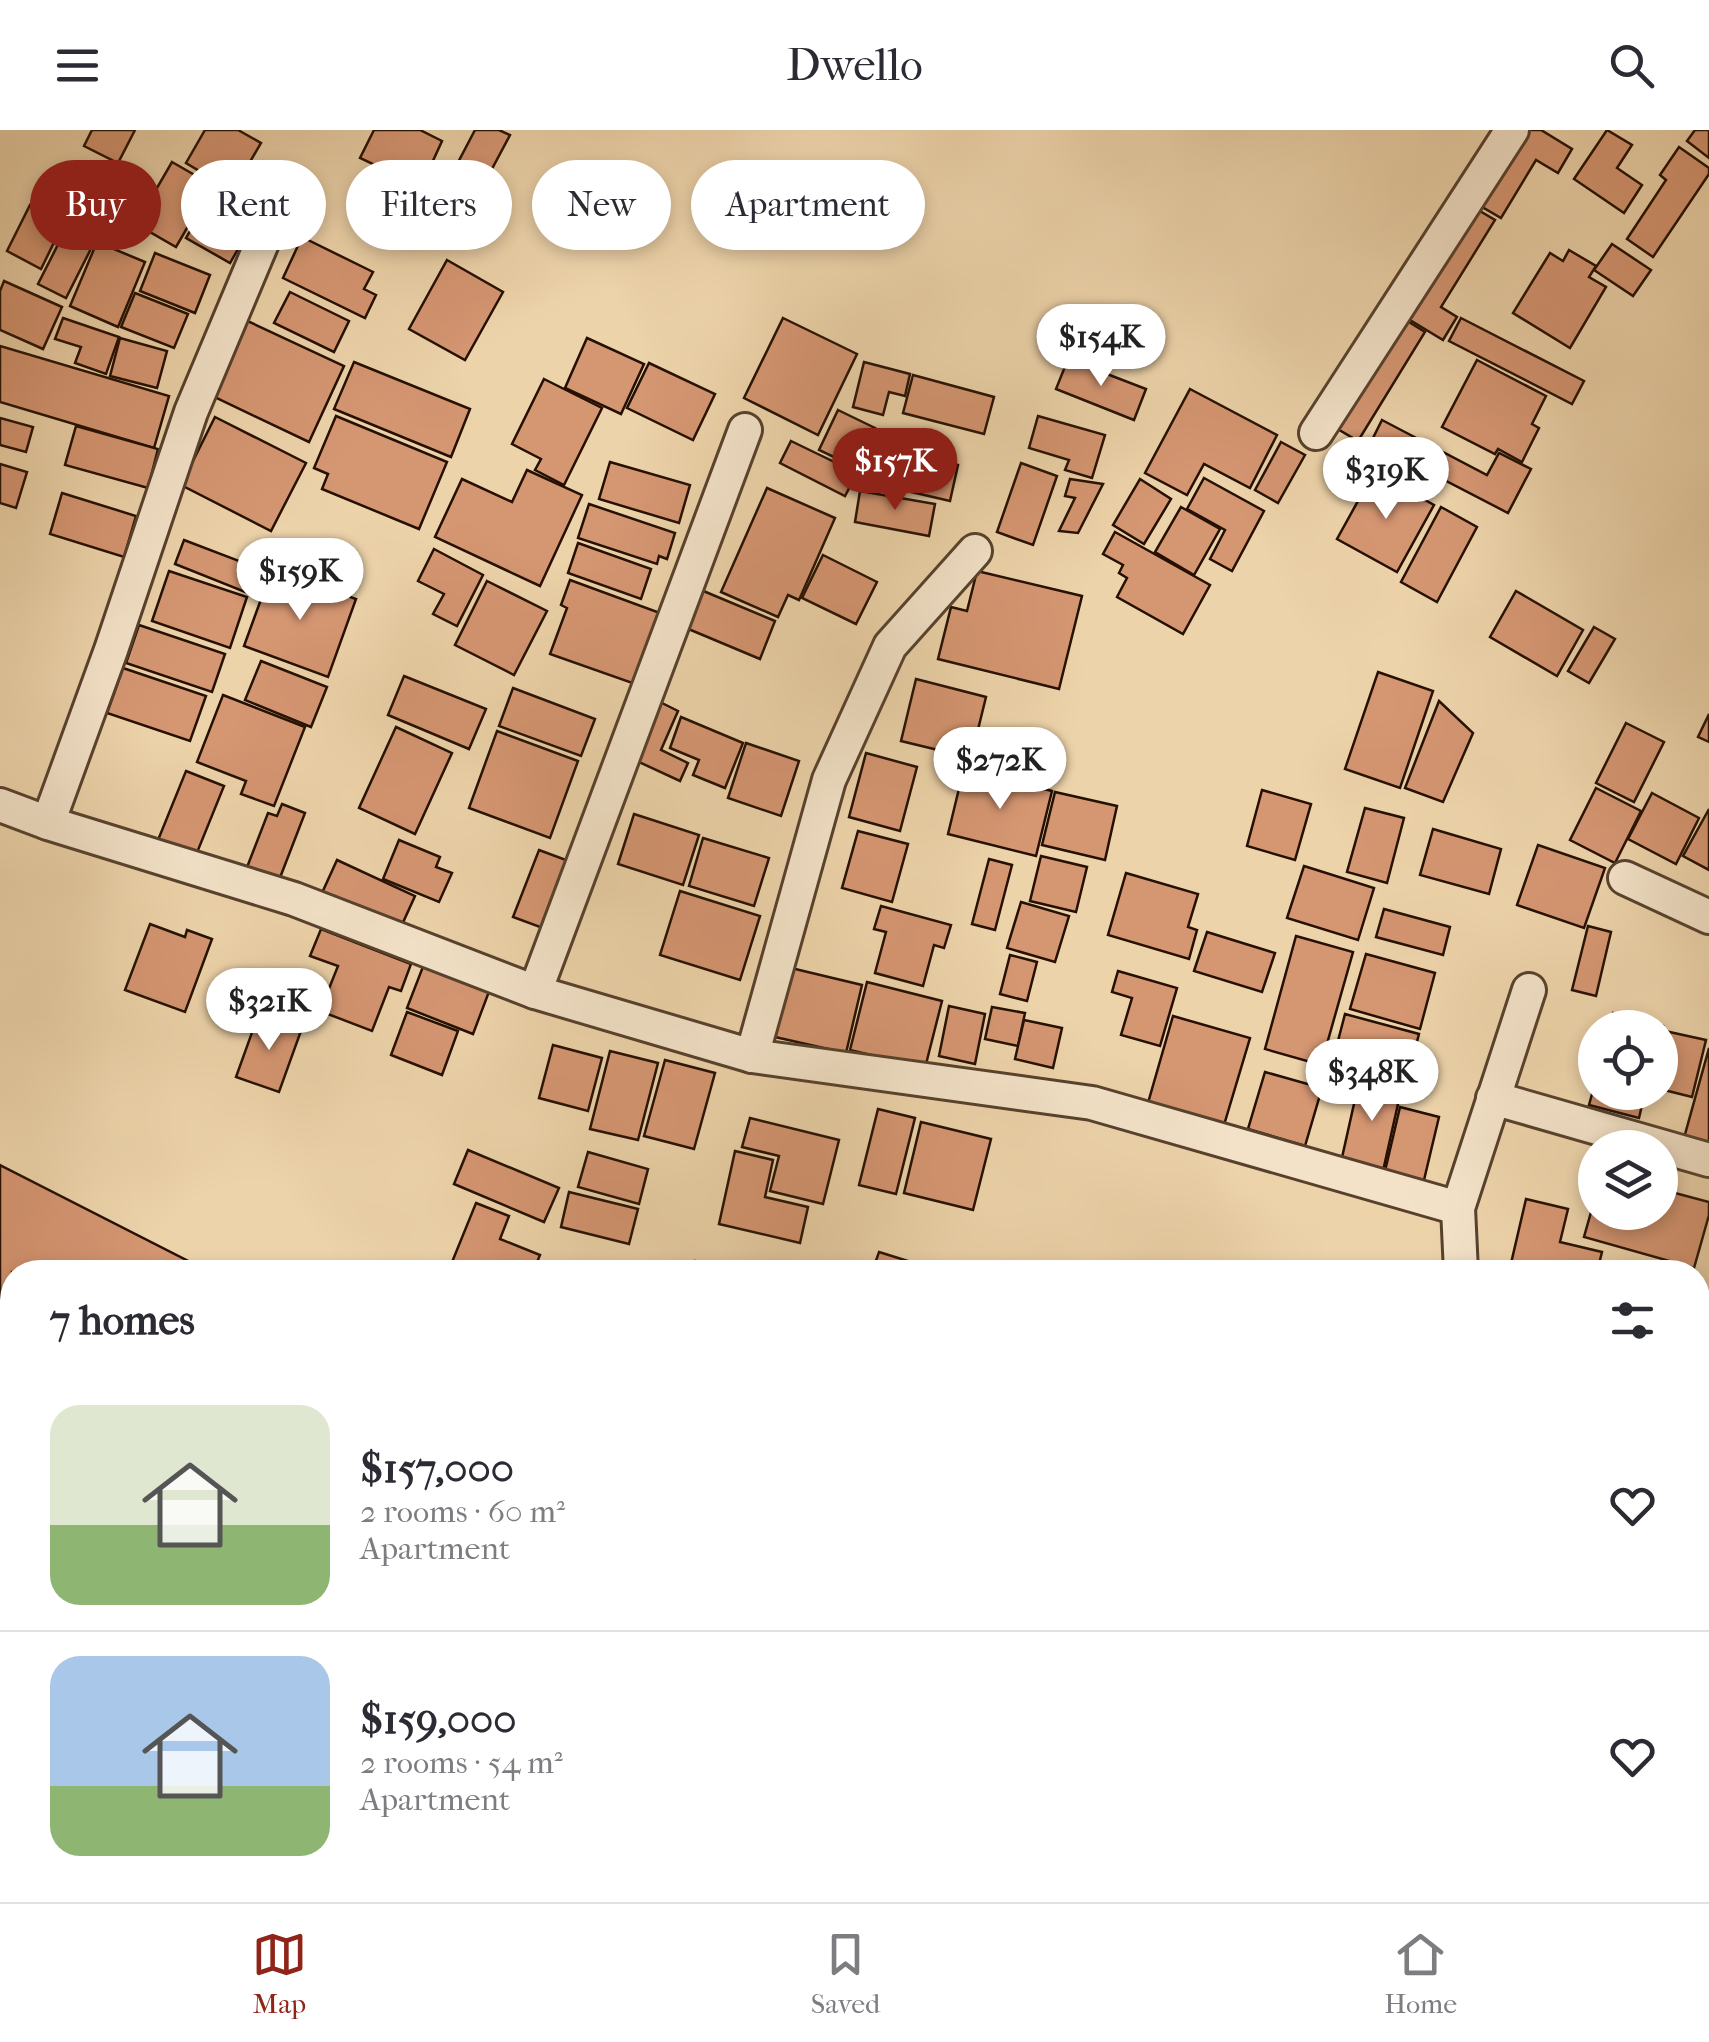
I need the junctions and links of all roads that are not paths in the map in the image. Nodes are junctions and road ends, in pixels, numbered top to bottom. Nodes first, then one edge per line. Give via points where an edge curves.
1 (1512, 130) edge
2 (259, 250) edge
3 (745, 430) dead end
4 (1316, 432) dead end
5 (975, 551) dead end
6 (0, 804) edge
7 (48, 823) junction
8 (1625, 878) dead end
9 (1709, 917) edge
10 (1529, 990) dead end
11 (534, 992) junction
12 (752, 1056) junction
13 (1493, 1098) junction
14 (1709, 1160) edge
15 (1458, 1208) junction
16 (1460, 1260) edge

1 - 4 street
2 - 7 street via 191,412
3 - 11 street
5 - 12 street via 890,646 829,780
6 - 7 street
7 - 11 street via 294,900
8 - 9 street
10 - 13 street
11 - 12 street
12 - 15 street via 1092,1104
13 - 14 street
13 - 15 street
15 - 16 street

